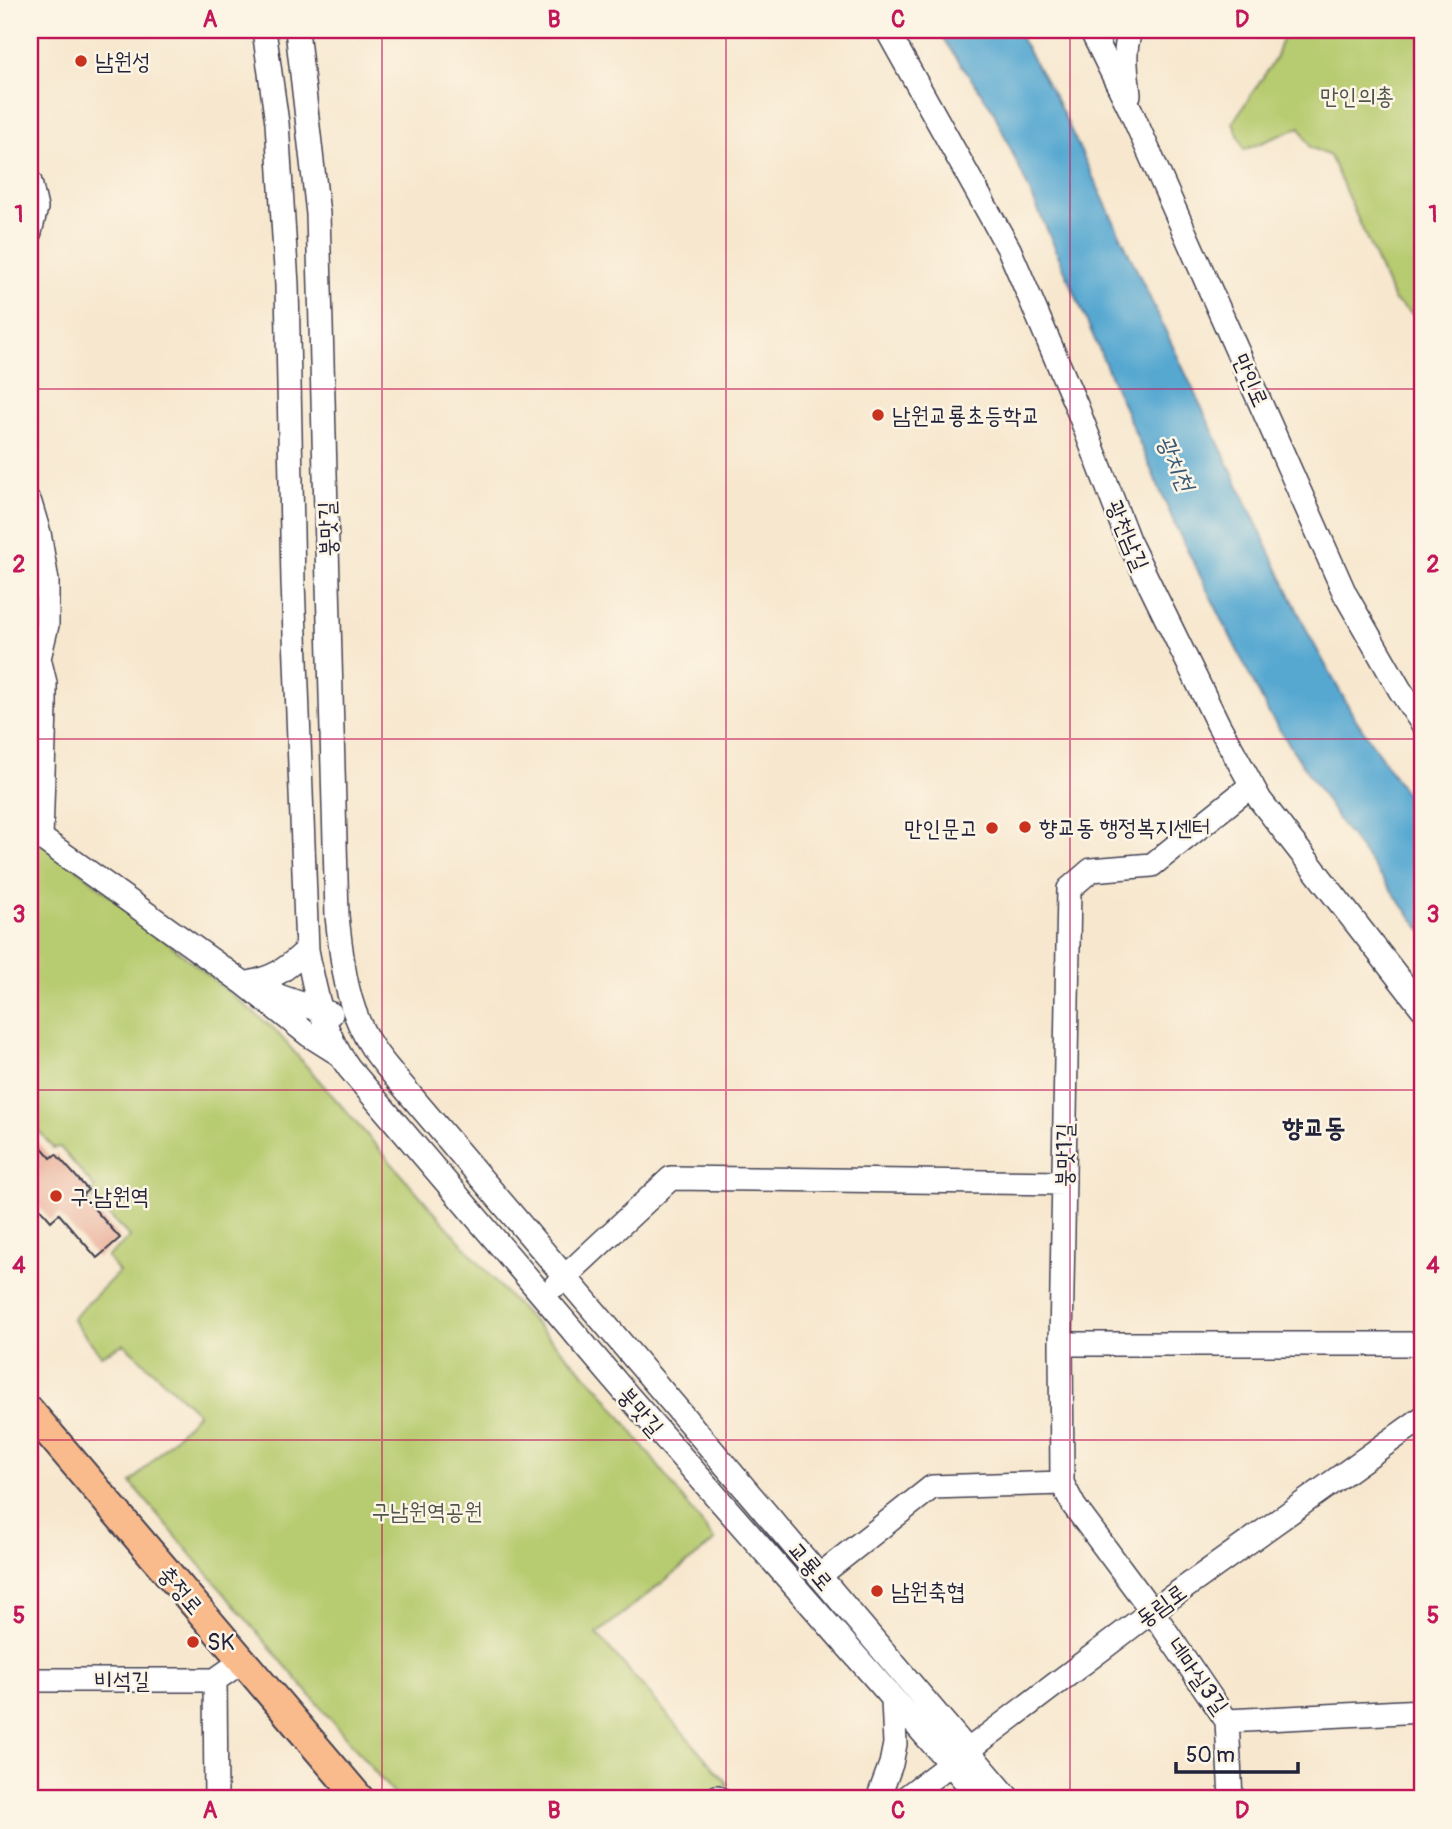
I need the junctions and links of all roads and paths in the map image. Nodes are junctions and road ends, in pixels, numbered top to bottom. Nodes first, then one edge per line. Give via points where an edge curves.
1 (264, 30) edge
2 (297, 30) edge
3 (887, 30) edge
4 (1091, 30) edge
5 (1131, 30) edge
6 (1130, 108) junction
7 (30, 182) edge
8 (30, 232) edge
9 (30, 503) edge
10 (35, 652) edge
11 (1422, 723) edge
12 (1252, 785) junction
13 (35, 834) edge
14 (307, 950) junction
15 (245, 984) junction
16 (1422, 1008) edge
17 (321, 1010) junction
18 (361, 1026) junction
19 (337, 1052) junction
20 (1064, 1183) junction
21 (566, 1277) junction
22 (544, 1295) junction
23 (1061, 1344) junction
24 (1422, 1344) edge
25 (653, 1380) joint
26 (30, 1411) edge
27 (1421, 1423) edge
28 (1062, 1483) junction
29 (820, 1576) junction
30 (1152, 1611) junction
31 (241, 1661) junction
32 (30, 1680) edge
33 (215, 1680) junction
34 (893, 1700) junction
35 (1422, 1711) edge
36 (1227, 1721) junction
37 (960, 1758) junction
38 (216, 1799) edge
39 (360, 1799) edge
40 (878, 1799) edge
41 (904, 1799) edge
42 (981, 1799) edge
43 (1009, 1799) edge
44 (1231, 1799) edge

1 - 14 street, 붕맛길 via 277,123 287,285
2 - 18 street, 붕맛길 via 318,214 337,916 344,971
3 - 12 street, 광천남길 via 1009,249 1128,540
4 - 6 street, 만인로
5 - 6 street via 1126,63
6 - 11 street, 만인로 via 1345,594
7 - 8 street via 36,208
9 - 10 street via 47,582 47,625
10 - 13 street via 45,683 46,707
12 - 16 street, 광천남길
12 - 20 street, 붕맛1길 via 1152,865 1091,870 1069,889
13 - 15 street, 붕맛길
14 - 15 street via 272,978
14 - 17 street, 붕맛길
15 - 17 street, 붕맛길
15 - 19 street, 붕맛길
17 - 18 street, 붕맛길
17 - 19 street, 붕맛길
18 - 21 street, 붕맛길 via 396,1078
19 - 22 street, 붕맛길
20 - 21 street via 671,1178
20 - 23 street, 붕맛1길
21 - 22 street
21 - 25 street, 붕맛길
22 - 34 street, 붕맛길
23 - 24 street
23 - 28 street, 붕맛1길
25 - 29 street, 교룡로
26 - 31 main road, 충정로
27 - 30 street, 동림로
28 - 29 street via 932,1487
28 - 30 street, 붕맛1길
29 - 37 street, 교룡로
30 - 36 street, 네마실3길
30 - 37 street, 동림로
31 - 33 street
31 - 39 main road, 충정로
32 - 33 street, 비석길
33 - 38 street
34 - 37 street, 붕맛길
34 - 40 street via 895,1744
35 - 36 street, 네마실3길
36 - 44 street
37 - 41 street, 동림로
37 - 42 street
37 - 43 street

